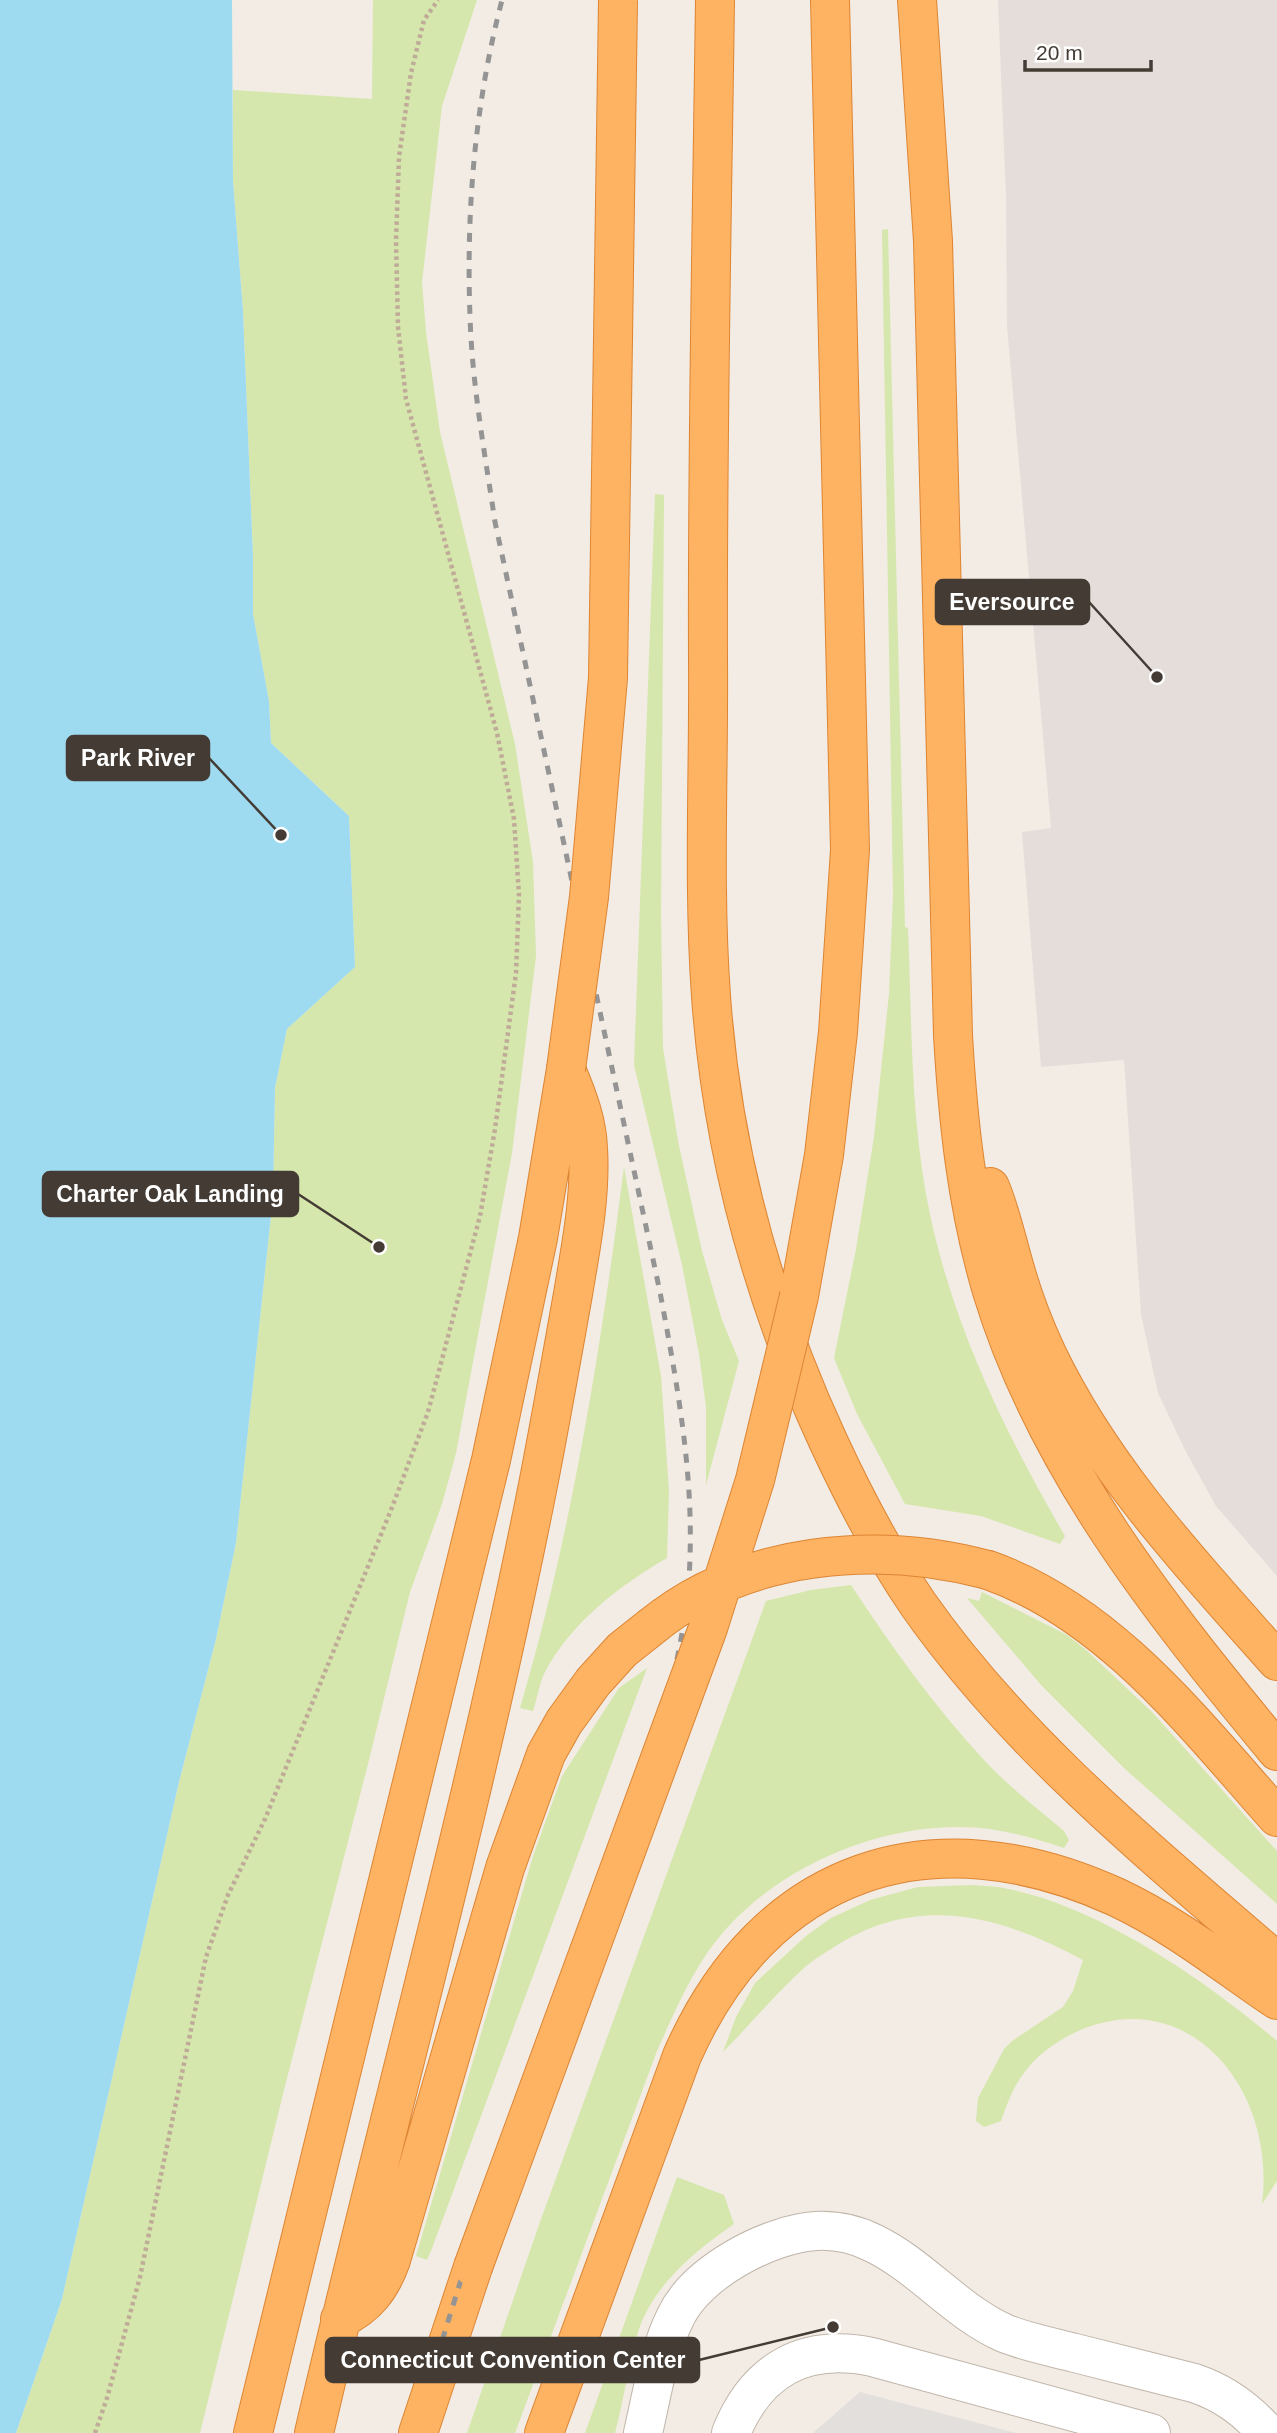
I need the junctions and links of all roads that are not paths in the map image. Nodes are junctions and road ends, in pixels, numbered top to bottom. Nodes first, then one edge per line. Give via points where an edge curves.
1 (618, 0) edge
2 (715, 0) edge
3 (830, 0) edge
4 (917, 0) edge
5 (566, 1069) junction
6 (962, 1148) junction
7 (1277, 1661) edge
8 (1277, 1751) edge
9 (1277, 1817) edge
10 (1277, 1962) edge
11 (1277, 2000) edge
12 (340, 2319) junction
13 (253, 2433) edge
14 (314, 2433) edge
15 (418, 2433) edge
16 (544, 2433) edge
17 (643, 2433) edge
18 (731, 2433) edge
19 (1151, 2433) edge
20 (1267, 2433) edge

1 - 5 highway, bridge via 608,678 600,795
2 - 10 highway via 709,962 730,1143 745,1214 789,1351 837,1460 909,1590 1006,1714 1076,1786
3 - 15 highway, bridge via 851,824 844,971 816,1207 778,1392 725,1578 473,2267
4 - 6 highway via 933,241 953,1046
5 - 12 highway via 584,1120 588,1178 576,1276 542,1468 470,1799
5 - 13 highway via 538,1238 491,1460
6 - 7 highway via 991,1188 1025,1300 1046,1352 1076,1406 1139,1500
6 - 8 highway via 993,1292 1053,1437 1106,1527 1158,1602
9 - 12 highway, bridge via 1182,1712 1111,1643 1056,1602 988,1570 939,1559 851,1555 807,1560 739,1578 690,1601 651,1627 601,1672 574,1705 546,1754 505,1868 391,2260 370,2299
11 - 16 highway via 1136,1907 1081,1883 1021,1866 962,1858 909,1862 858,1875 812,1897 778,1921 743,1955 720,1983 695,2027
12 - 14 highway
17 - 20 lane via 668,2334 693,2290 738,2257 783,2238 818,2231 848,2234 886,2250 1005,2333 1216,2391 1245,2410
18 - 19 lane via 763,2381 809,2356 838,2353 873,2357

